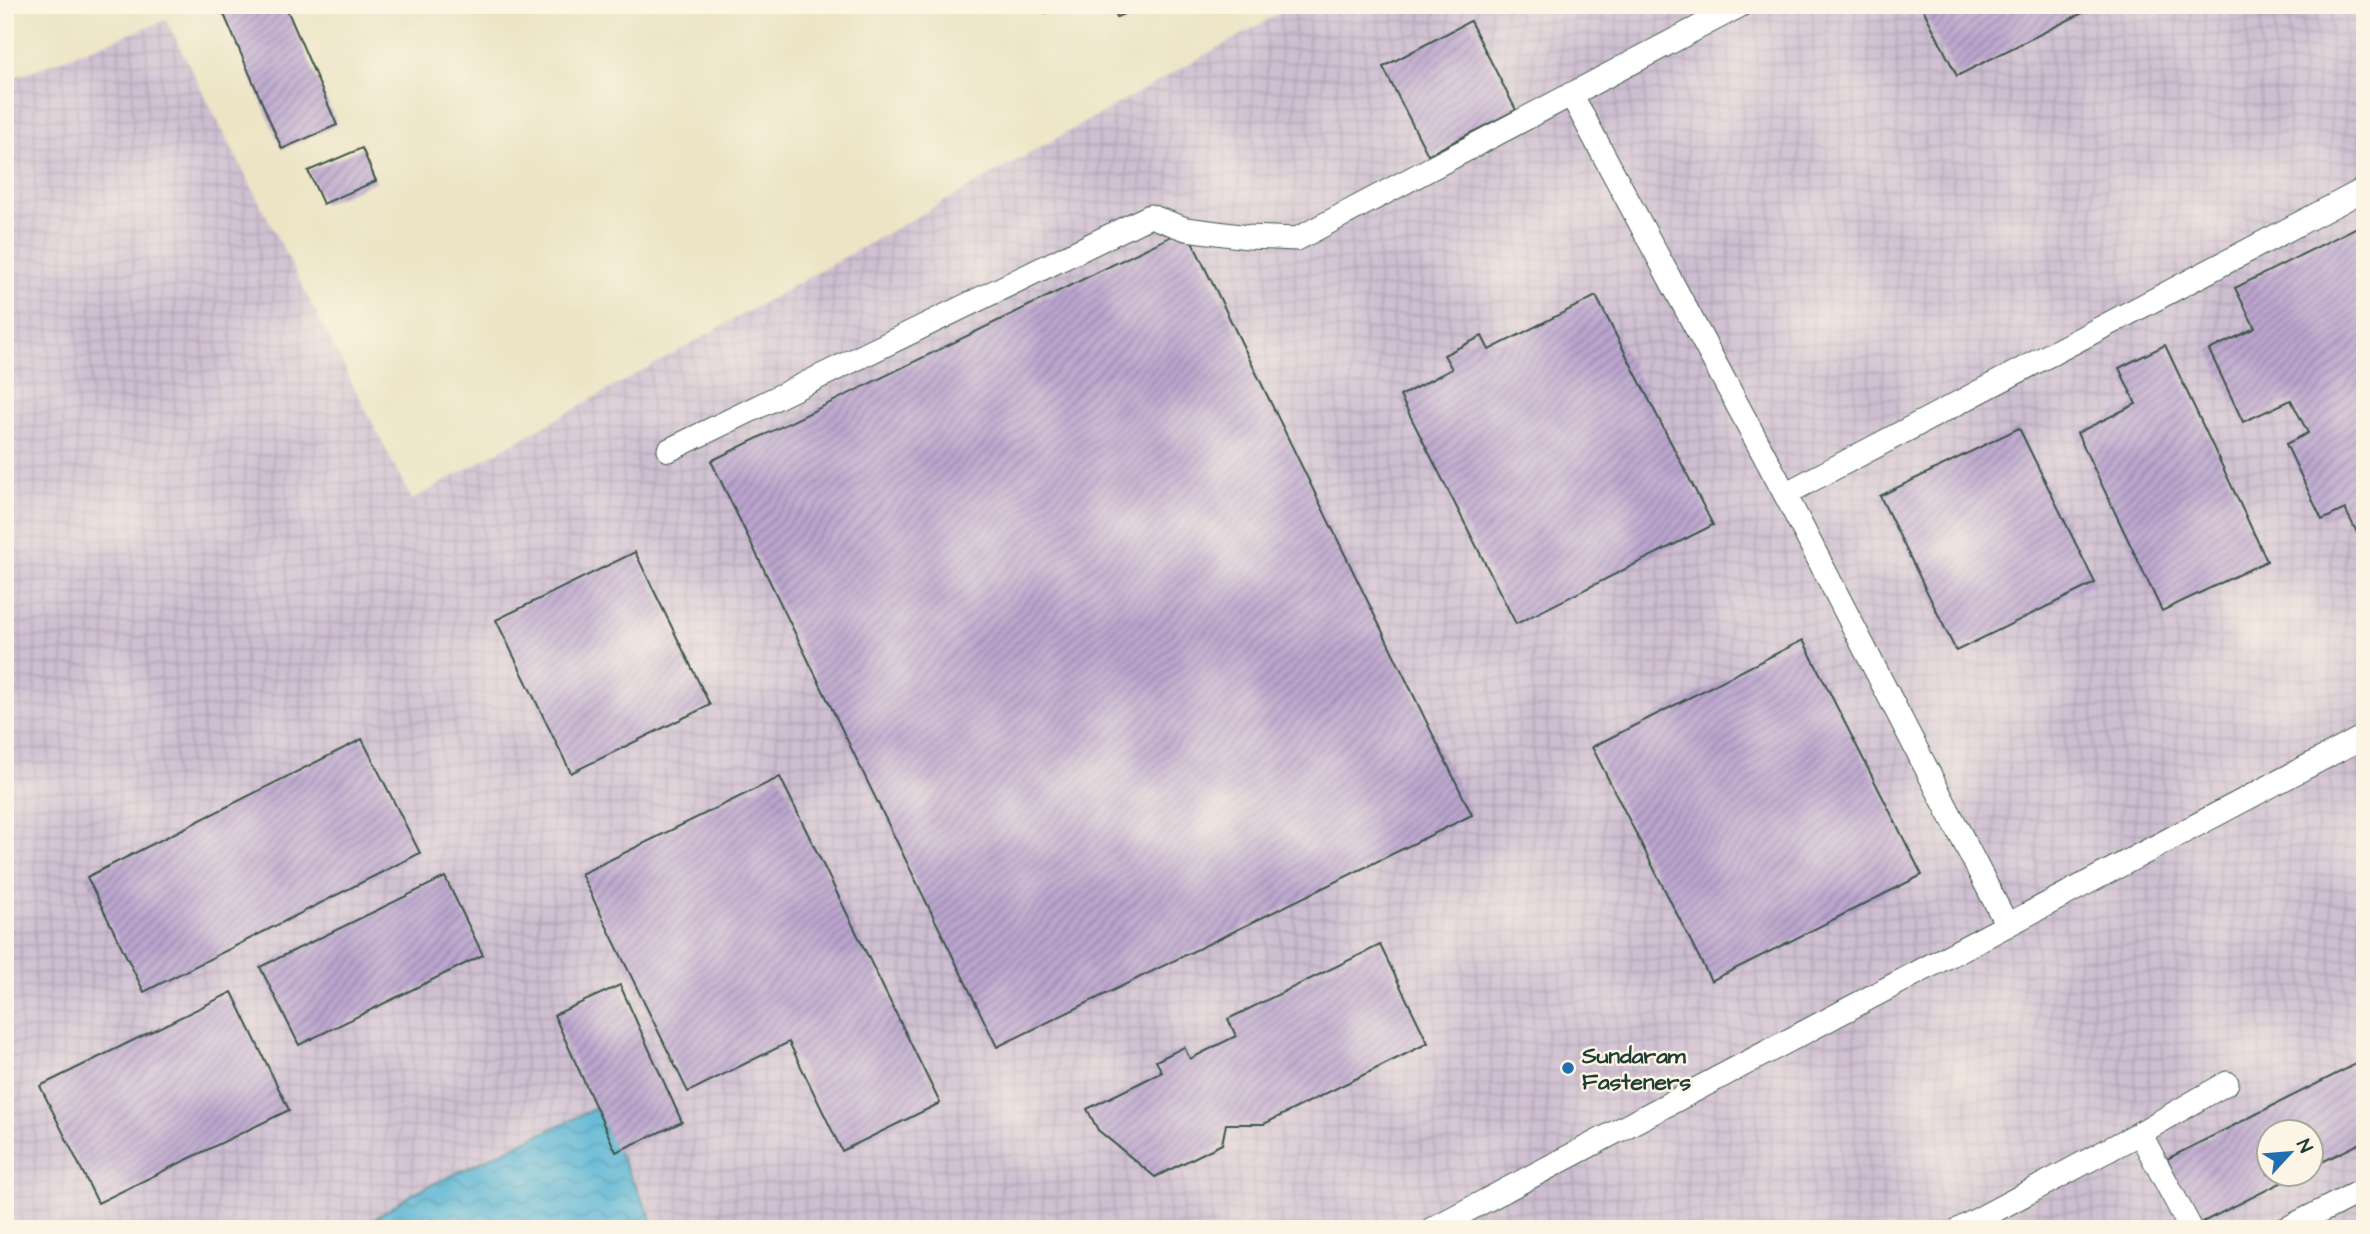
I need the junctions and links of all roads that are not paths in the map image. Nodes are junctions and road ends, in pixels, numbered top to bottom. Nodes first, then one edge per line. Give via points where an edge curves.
1 (1741, 5) edge
2 (1571, 94) junction
3 (2365, 189) edge
4 (668, 450) dead end
5 (1785, 494) junction
6 (2365, 736) edge
7 (2007, 925) junction
8 (2227, 1083) dead end
9 (2140, 1133) junction
10 (2365, 1189) edge
11 (1432, 1229) edge
12 (1960, 1229) edge
13 (2191, 1229) edge
14 (2286, 1229) edge

1 - 2 lane
2 - 4 lane via 1297,239 1186,229 1150,216
2 - 5 lane
3 - 5 lane
5 - 7 lane
6 - 7 lane
7 - 11 lane
8 - 9 lane
9 - 12 lane
9 - 13 lane
10 - 14 lane

